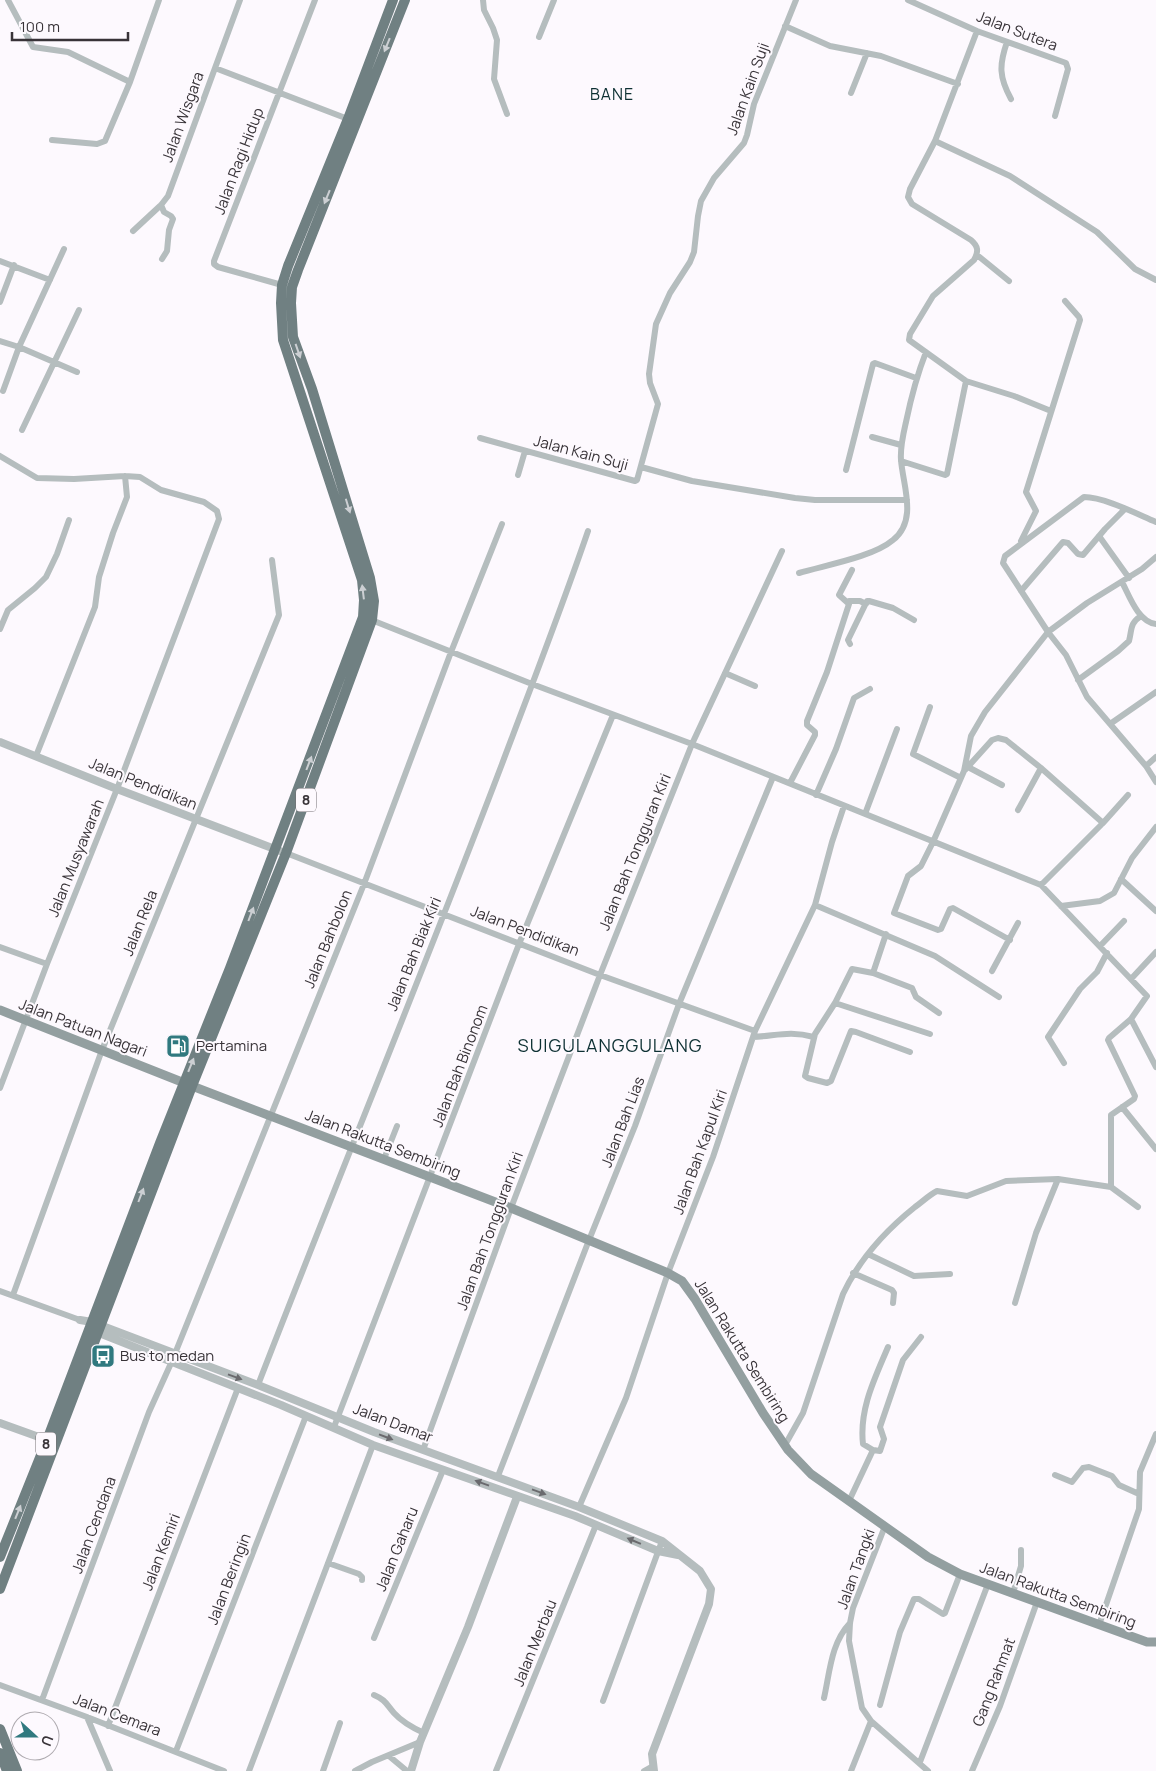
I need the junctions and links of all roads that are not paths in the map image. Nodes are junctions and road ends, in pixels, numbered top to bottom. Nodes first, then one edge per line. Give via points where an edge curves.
1 (8, 0) edge
2 (159, 0) edge
3 (240, 0) edge
4 (315, 0) edge
5 (393, 0) edge
6 (405, 0) edge
7 (483, 0) edge
8 (554, 0) edge
9 (796, 0) edge
10 (908, 0) edge
11 (785, 26) junction
12 (978, 31) junction
13 (539, 37) dead end
14 (1008, 42) junction
15 (867, 53) junction
16 (215, 68) junction
17 (130, 82) junction
18 (958, 84) junction
19 (279, 93) junction
20 (851, 93) dead end
21 (1011, 99) dead end
22 (508, 114) dead end
23 (1055, 116) dead end
24 (348, 119) junction
25 (52, 140) dead end
26 (935, 141) junction
27 (161, 205) junction
28 (133, 231) dead end
29 (64, 249) dead end
30 (977, 255) junction
31 (162, 259) dead end
32 (0, 261) edge
33 (14, 265) junction
34 (50, 280) junction
35 (1156, 280) edge
36 (1009, 281) dead end
37 (282, 286) junction
38 (1065, 301) dead end
39 (0, 302) edge
40 (79, 310) dead end
41 (0, 341) edge
42 (20, 347) junction
43 (926, 352) junction
44 (54, 363) junction
45 (77, 372) dead end
46 (916, 378) junction
47 (966, 381) junction
48 (2, 391) dead end
49 (1052, 411) junction
50 (22, 430) dead end
51 (872, 437) dead end
52 (480, 438) dead end
53 (901, 445) junction
54 (525, 451) junction
55 (0, 456) edge
56 (901, 461) junction
57 (641, 467) junction
58 (846, 470) dead end
59 (518, 475) dead end
60 (125, 476) junction
61 (908, 500) junction
62 (1125, 509) junction
63 (68, 520) dead end
64 (1156, 522) edge
65 (502, 524) dead end
66 (588, 531) dead end
67 (1099, 536) junction
68 (1020, 544) junction
69 (782, 551) dead end
70 (1156, 557) edge
71 (272, 560) dead end
72 (852, 570) dead end
73 (799, 572) dead end
74 (1129, 578) junction
75 (1122, 582) junction
76 (1021, 590) junction
77 (849, 602) junction
78 (866, 604) junction
79 (1142, 616) junction
80 (367, 618) junction
81 (914, 620) dead end
82 (1156, 624) edge
83 (0, 629) edge
84 (1048, 632) junction
85 (850, 644) dead end
86 (451, 652) junction
87 (726, 673) junction
88 (1078, 680) junction
89 (532, 684) junction
90 (755, 686) dead end
91 (870, 689) dead end
92 (1156, 692) edge
93 (930, 707) dead end
94 (613, 715) junction
95 (1110, 724) junction
96 (897, 730) dead end
97 (0, 742) edge
98 (692, 744) junction
99 (36, 756) junction
100 (1156, 757) edge
101 (1146, 766) junction
102 (1041, 768) junction
103 (966, 769) junction
104 (773, 777) junction
105 (961, 778) junction
106 (1156, 782) edge
107 (790, 783) junction
108 (1002, 785) dead end
109 (117, 789) junction
110 (816, 795) junction
111 (1128, 795) dead end
112 (844, 806) junction
113 (1018, 810) dead end
114 (865, 814) junction
115 (195, 820) junction
116 (1103, 824) junction
117 (1156, 827) edge
118 (933, 842) junction
119 (281, 852) junction
120 (1121, 879) junction
121 (364, 884) junction
122 (1041, 885) junction
123 (816, 905) junction
124 (1061, 906) junction
125 (1156, 911) edge
126 (443, 915) junction
127 (1124, 920) dead end
128 (1018, 923) dead end
129 (886, 934) junction
130 (1010, 940) junction
131 (519, 944) junction
132 (1100, 946) junction
133 (0, 947) edge
134 (1156, 952) edge
135 (1107, 953) junction
136 (47, 964) junction
137 (992, 970) dead end
138 (873, 973) junction
139 (600, 975) junction
140 (1131, 979) junction
141 (999, 997) dead end
142 (835, 1003) junction
143 (679, 1004) junction
144 (0, 1010) edge
145 (939, 1013) dead end
146 (1131, 1019) junction
147 (26, 1020) junction
148 (754, 1034) junction
149 (930, 1034) dead end
150 (814, 1037) junction
151 (102, 1050) junction
152 (910, 1052) dead end
153 (1064, 1063) dead end
154 (1156, 1067) edge
155 (188, 1084) junction
156 (0, 1088) edge
157 (1122, 1107) junction
158 (271, 1115) junction
159 (397, 1126) dead end
160 (350, 1146) junction
161 (1156, 1149) edge
162 (384, 1159) junction
163 (430, 1177) junction
164 (1058, 1179) junction
165 (1111, 1187) junction
166 (1138, 1207) dead end
167 (511, 1208) junction
168 (589, 1240) junction
169 (868, 1254) junction
170 (668, 1273) junction
171 (853, 1273) junction
172 (950, 1274) dead end
173 (0, 1291) edge
174 (12, 1295) junction
175 (893, 1302) dead end
176 (1015, 1303) dead end
177 (80, 1320) joint
178 (94, 1327) junction
179 (921, 1337) dead end
180 (888, 1347) dead end
181 (174, 1357) junction
182 (258, 1385) junction
183 (238, 1388) junction
184 (284, 1396) junction
185 (281, 1405) junction
186 (306, 1416) junction
187 (337, 1416) junction
188 (0, 1423) edge
189 (334, 1427) junction
190 (1156, 1434) edge
191 (51, 1441) junction
192 (372, 1445) junction
193 (785, 1445) junction
194 (423, 1450) junction
195 (873, 1450) junction
196 (443, 1470) junction
197 (498, 1476) junction
198 (1055, 1476) dead end
199 (1139, 1494) junction
200 (517, 1497) junction
201 (849, 1501) junction
202 (579, 1507) junction
203 (596, 1525) junction
204 (885, 1526) junction
205 (662, 1540) junction
206 (1020, 1550) dead end
207 (658, 1551) junction
208 (680, 1555) junction
209 (0, 1557) edge
210 (328, 1562) junction
211 (960, 1574) junction
212 (362, 1580) dead end
213 (988, 1584) junction
214 (0, 1589) edge
215 (1013, 1593) junction
216 (1037, 1602) junction
217 (850, 1623) junction
218 (1099, 1625) junction
219 (374, 1638) dead end
220 (1156, 1642) edge
221 (0, 1685) edge
222 (374, 1695) dead end
223 (824, 1698) dead end
224 (42, 1700) junction
225 (602, 1700) dead end
226 (880, 1705) dead end
227 (87, 1717) junction
228 (871, 1721) junction
229 (340, 1723) dead end
230 (108, 1726) junction
231 (0, 1729) edge
232 (424, 1733) junction
233 (420, 1742) junction
234 (176, 1751) junction
235 (0, 1753) edge
236 (388, 1756) junction
237 (920, 1762) junction
238 (653, 1768) edge
239 (8, 1771) edge
240 (17, 1771) edge
241 (110, 1771) edge
242 (224, 1771) edge
243 (249, 1771) edge
244 (323, 1771) edge
245 (355, 1771) edge
246 (409, 1771) edge
247 (496, 1771) edge
248 (644, 1771) edge
249 (851, 1771) edge
250 (928, 1771) edge
251 (972, 1771) edge

1 - 17 street via 32,47 68,52
2 - 17 street
3 - 16 street, Jalan Wisgara
4 - 19 street, Jalan Ragi Hidup
5 - 24 highway, 8
6 -> 80 highway, 8 via 298,270 291,303 293,337 370,578 374,601
7 - 22 street via 497,40 494,80
8 - 13 street
9 - 11 street, Jalan Kain Suji
10 - 12 street, Jalan Sutera
11 - 15 street via 830,46
11 - 57 street, Jalan Kain Suji via 754,104 744,143 714,178 701,201 692,256 656,324 650,383 658,404
12 - 14 street, Jalan Sutera
12 - 18 street
14 - 21 street via 1001,69 1002,80
14 - 23 street, Jalan Sutera via 1068,65
15 - 18 street
15 - 20 street
16 - 19 street
16 - 27 street, Jalan Wisgara via 168,196
17 - 25 street via 105,142
18 - 26 street
19 - 24 street
19 - 37 street, Jalan Ragi Hidup via 214,261 218,267
24 - 37 highway, 8
26 - 30 street via 910,189 909,200 971,240 977,246
26 - 35 street via 1010,176 1097,232 1135,269
27 - 28 street, Jalan Wisgara
27 - 31 street via 164,212 174,219
29 - 34 street
30 - 36 street
30 - 43 street via 934,296 910,334 909,340
32 - 33 street
33 - 34 street
33 - 39 street
34 - 42 street
80 -> 37 highway, 8 via 362,580 283,340
38 - 49 street via 1080,319
40 - 44 street
41 - 42 street
42 - 44 street
42 - 48 street
43 - 46 street
43 - 47 street
44 - 45 street
44 - 50 street
46 - 53 street
46 - 58 street via 872,364
47 - 49 street
47 - 56 street via 947,474
49 - 68 street via 1026,492 1036,514
51 - 53 street
52 - 54 street, Jalan Kain Suji
53 - 56 street
54 - 57 street, Jalan Kain Suji via 635,481
54 - 59 street
55 - 60 street via 37,478
56 - 61 street
57 - 61 street via 692,481 795,498
60 - 99 street via 127,497 112,533 94,607
60 - 109 street, Jalan Musyawarah via 140,477 155,488 204,502 217,511 219,518
61 - 73 street via 906,519 894,540 878,550
62 - 64 street
62 - 67 street
62 - 68 street via 1084,497
63 - 83 street via 46,577 8,610
65 - 86 street, Jalan Bahbolon
66 - 89 street, Jalan Bah Biak Kiri
67 - 74 street
67 - 76 street via 1083,555 1063,542
68 - 76 street via 1005,556 1003,563
69 - 87 street, Jalan Bah Tongguran Kiri
70 - 74 street
71 - 115 street, Jalan Rela via 279,615
72 - 77 street via 839,595
74 - 75 street
75 - 79 street
75 - 84 street
76 - 84 street
77 - 78 street
77 - 107 street via 827,672 807,721 815,735
78 - 81 street via 871,601 893,608
78 - 85 street via 848,640
79 - 82 street
79 - 88 street via 1132,624 1129,641
80 - 86 street
80 - 119 highway, 8
84 - 88 street via 1066,656
84 - 103 street via 978,724 970,740
86 - 89 street
86 - 121 street, Jalan Bahbolon
87 - 90 street
87 - 98 street, Jalan Bah Tongguran Kiri
88 - 95 street via 1086,697
89 - 94 street
89 - 126 street, Jalan Bah Biak Kiri
91 - 110 street via 854,698
92 - 95 street
93 - 105 street via 913,754
94 - 98 street
94 - 131 street, Jalan Bah Binonom
95 - 101 street
96 - 114 street
97 - 99 street, Jalan Pendidikan
98 - 104 street
98 - 139 street, Jalan Bah Tongguran Kiri
99 - 109 street, Jalan Pendidikan
100 - 101 street
101 - 106 street
102 - 103 street via 1006,740 998,738 992,740
102 - 113 street
102 - 116 street
103 - 105 street
103 - 108 street
104 - 107 street
104 - 143 street, Jalan Bah Lias
105 - 118 street
107 - 110 street
109 - 115 street, Jalan Pendidikan
109 - 136 street, Jalan Musyawarah
110 - 112 street
111 - 116 street
112 - 114 street
112 - 123 street, Jalan Bah Kapul Kiri
114 - 118 street
115 - 119 street, Jalan Pendidikan
115 - 151 street, Jalan Rela
116 - 122 street
117 - 120 street via 1137,850
118 - 122 street
118 - 130 street via 921,866 908,876 894,913 938,930 953,908
119 - 121 street, Jalan Pendidikan
119 - 155 highway, 8
120 - 124 street via 1114,893 1103,900
120 - 125 street
121 - 126 street, Jalan Pendidikan
121 - 158 street, Jalan Bahbolon
122 - 124 street
123 - 129 street
123 - 148 street, Jalan Bah Kapul Kiri
124 - 132 street
126 - 131 street, Jalan Pendidikan
126 - 160 street, Jalan Bah Biak Kiri
127 - 132 street
128 - 130 street
129 - 138 street
129 - 141 street via 939,958
130 - 137 street
131 - 139 street, Jalan Pendidikan
131 - 163 street, Jalan Bah Binonom
132 - 135 street
133 - 136 street
134 - 140 street
135 - 140 street
135 - 153 street via 1098,972 1080,989 1048,1037
136 - 147 street, Jalan Musyawarah
138 - 142 street via 852,969
138 - 145 street via 912,988 916,997
139 - 143 street, Jalan Pendidikan
139 - 167 street, Jalan Bah Tongguran Kiri
140 - 146 street via 1147,997
142 - 149 street
142 - 150 street
143 - 148 street, Jalan Pendidikan
143 - 168 street, Jalan Bah Lias
144 - 147 main road, Jalan Patuan Nagari
146 - 154 street
146 - 157 street via 1108,1040 1135,1094 1134,1099
147 - 151 main road, Jalan Patuan Nagari
147 - 156 street, Jalan Musyawarah
148 - 150 street via 785,1033
148 - 170 street, Jalan Bah Kapul Kiri via 713,1157
150 - 152 street via 805,1076 827,1083 831,1081 850,1032
151 - 155 main road, Jalan Patuan Nagari
151 - 174 street, Jalan Rela
155 - 158 main road, Jalan Rakutta Sembiring
155 - 178 highway, 8
157 - 161 street
157 - 165 street via 1111,1115
158 - 160 main road, Jalan Rakutta Sembiring
158 - 181 street, Jalan Bahbolon
159 - 162 street
160 - 162 main road, Jalan Rakutta Sembiring
160 - 182 street, Jalan Bah Biak Kiri
162 - 163 main road, Jalan Rakutta Sembiring
163 - 167 main road, Jalan Rakutta Sembiring
163 - 187 street, Jalan Bah Binonom
164 - 165 street
164 - 169 street via 1002,1182 967,1196 934,1192 886,1232
164 - 176 street via 1036,1233
165 - 166 street
167 - 168 main road, Jalan Rakutta Sembiring
167 - 194 street, Jalan Bah Tongguran Kiri
168 - 170 main road, Jalan Rakutta Sembiring
168 - 197 street, Jalan Bah Lias
169 - 171 street
169 - 172 street via 914,1276
170 - 193 main road, Jalan Rakutta Sembiring via 682,1281 695,1299
170 - 202 street, Jalan Bah Kapul Kiri via 626,1398
171 - 175 street via 892,1290
171 - 193 street via 803,1413
173 - 174 street
174 - 177 street
177 - 178 street
178 - 181 street, Jalan Damar
178 - 191 highway, 8
179 - 195 street via 905,1356 880,1426 884,1438 880,1450
180 - 195 street via 869,1392 862,1419 863,1444
181 -> 182 street, Jalan Damar
181 - 183 street, Jalan Damar
181 - 224 street, Jalan Cendana via 149,1412
182 - 184 street, Jalan Damar
183 - 185 street, Jalan Damar
183 - 230 street, Jalan Kemiri
184 - 185 street
184 - 187 street, Jalan Damar
185 - 186 street, Jalan Damar
186 - 189 street, Jalan Damar
186 - 234 street, Jalan Beringin
187 - 189 street, Jalan Bah Binonom
187 -> 194 street, Jalan Damar
188 - 191 street
189 - 192 street, Jalan Damar
190 - 199 street via 1140,1472
209 -> 191 highway, 8
191 - 214 highway, 8
192 - 196 street, Jalan Damar
192 - 210 street
193 - 201 main road, Jalan Rakutta Sembiring via 811,1474
194 - 197 street, Jalan Damar
195 - 201 street
200 -> 196 street, Jalan Damar
196 - 219 street, Jalan Gaharu
197 -> 202 street, Jalan Damar
198 - 199 street via 1072,1482 1084,1468 1089,1467 1112,1476 1119,1485
199 - 218 street via 1138,1512
200 - 203 street, Jalan Damar
200 - 232 street
201 - 204 main road, Jalan Rakutta Sembiring
202 - 205 street, Jalan Damar
207 -> 203 street, Jalan Damar
203 - 247 street, Jalan Merbau
204 - 211 main road, Jalan Rakutta Sembiring via 928,1557
204 - 217 street, Jalan Tangki via 859,1590
205 - 207 street
205 - 208 street, Jalan Damar
206 - 215 street via 1021,1566
207 - 208 street, Jalan Damar
207 - 225 street
208 - 238 street, Jalan Damar via 700,1571 711,1589 710,1604 652,1754
210 - 212 street via 361,1575
210 - 243 street
211 - 213 main road, Jalan Rakutta Sembiring
211 - 226 street via 945,1613 914,1599 900,1632
213 - 215 main road, Jalan Rakutta Sembiring
213 - 237 street
215 - 216 main road, Jalan Rakutta Sembiring
216 - 218 main road, Jalan Rakutta Sembiring
216 - 251 street, Gang Rahmat via 1000,1706
217 - 223 street via 835,1644
217 - 228 street, Jalan Tangki via 849,1641 862,1708
218 - 220 main road, Jalan Rakutta Sembiring via 1147,1642
221 - 224 street, Jalan Cemara
222 - 232 street via 385,1701 404,1722
224 - 227 street, Jalan Cemara
227 - 230 street, Jalan Cemara
227 - 241 street
228 - 237 street, Jalan Tangki
228 - 249 street
229 - 244 street
230 - 234 street, Jalan Cemara
231 - 240 highway
232 - 233 street
233 - 236 street
233 - 246 street
234 - 242 street, Jalan Cemara
235 - 239 highway
236 - 245 street
236 - 246 street
237 - 250 street, Jalan Tangki
238 - 248 street

